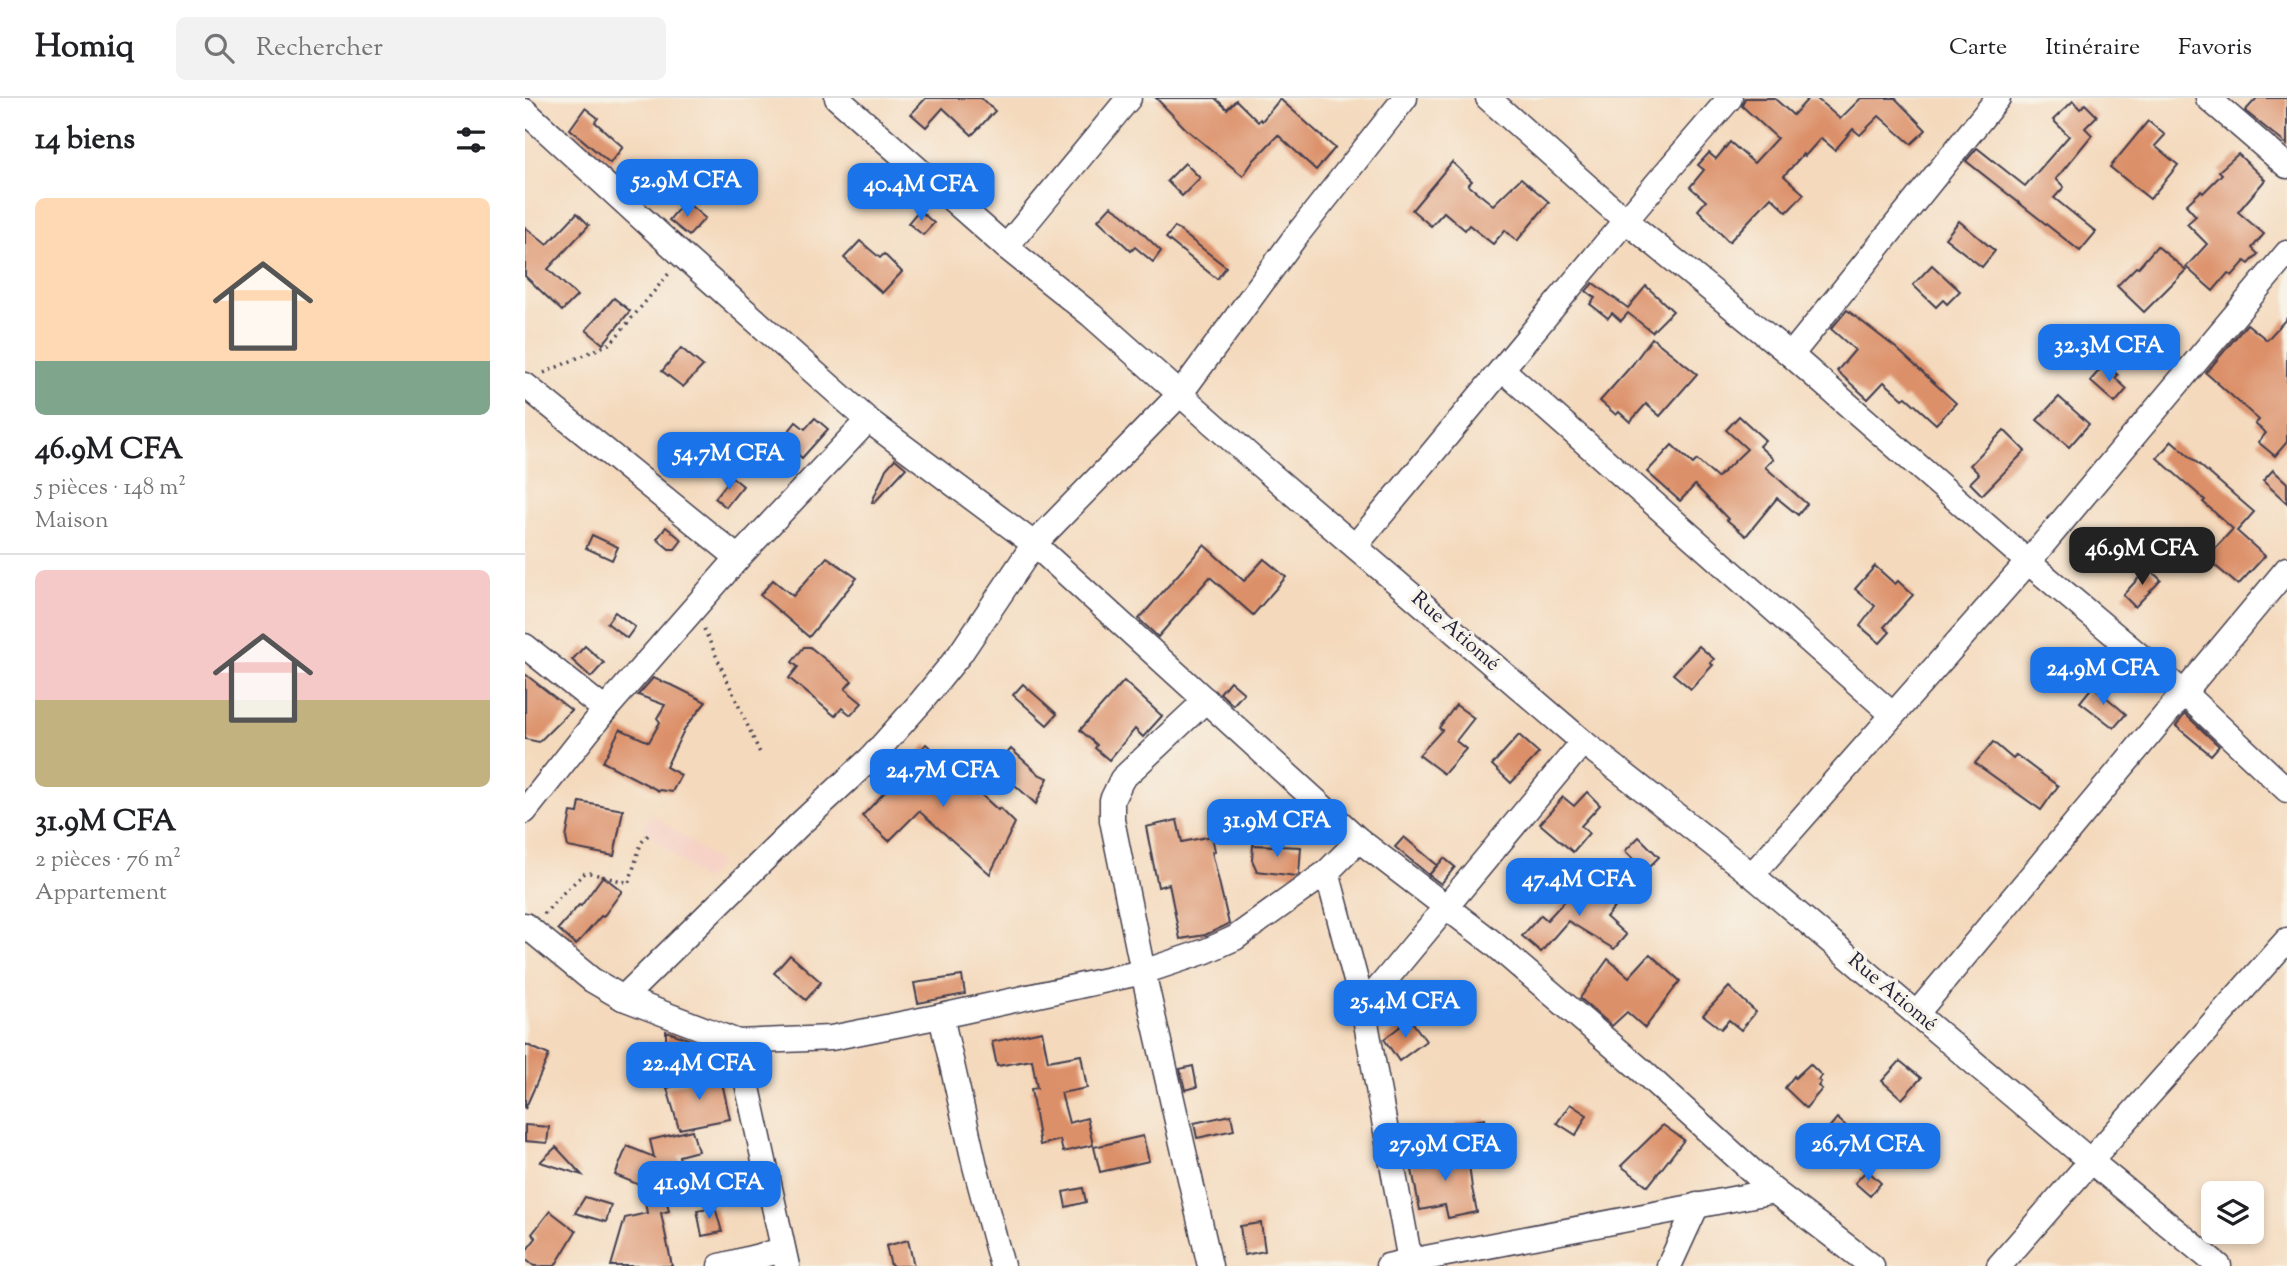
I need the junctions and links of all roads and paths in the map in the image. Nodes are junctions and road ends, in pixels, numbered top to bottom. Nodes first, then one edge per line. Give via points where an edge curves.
1 (837, 98) edge
2 (1129, 98) edge
3 (1405, 98) edge
4 (1488, 98) edge
5 (1730, 98) edge
6 (1998, 98) edge
7 (2208, 98) edge
8 (525, 111) edge
9 (2287, 166) edge
10 (1625, 220) junction
11 (1006, 247) junction
12 (2287, 253) edge
13 (683, 256) junction
14 (1791, 355) junction
15 (1503, 370) junction
16 (531, 380) edge
17 (1181, 393) junction
18 (868, 420) junction
19 (1034, 544) junction
20 (1355, 546) junction
21 (738, 558) junction
22 (2028, 562) junction
23 (2287, 569) edge
24 (694, 608) junction
25 (525, 646) edge
26 (2184, 693) junction
27 (1206, 700) junction
28 (605, 710) junction
29 (1892, 714) junction
30 (1583, 742) junction
31 (760, 753) dead end
32 (2287, 790) edge
33 (525, 811) edge
34 (649, 834) dead end
35 (1359, 840) junction
36 (1328, 872) junction
37 (1752, 875) junction
38 (1446, 906) junction
39 (534, 921) edge
40 (2287, 940) edge
41 (1143, 972) junction
42 (623, 998) junction
43 (1363, 1007) junction
44 (1917, 1013) junction
45 (941, 1016) junction
46 (738, 1042) junction
47 (2090, 1161) junction
48 (1775, 1191) junction
49 (1697, 1205) junction
50 (785, 1258) edge
51 (1401, 1264) edge
52 (720, 1266) edge
53 (1002, 1266) edge
54 (1210, 1266) edge
55 (1669, 1266) edge
56 (1872, 1266) edge
57 (1999, 1266) edge
58 (2219, 1266) edge

1 - 11 street, Rue Atiomé
2 - 11 street
3 - 17 street
4 - 10 street
5 - 10 street
6 - 14 street
7 - 9 street
8 - 13 street
10 - 14 street
10 - 15 street
11 - 17 street, Rue Atiomé
12 - 22 street
13 - 16 path via 611,343
13 - 18 street
14 - 22 street
15 - 20 street
15 - 29 street
16 - 21 street
17 - 19 street
17 - 20 street, Rue Atiomé
18 - 19 street
18 - 21 street
19 - 27 street
19 - 42 street via 960,654 871,758
20 - 30 street, Rue Atiomé
21 - 24 street
22 - 26 street
22 - 29 street
23 - 26 street
24 - 28 street
24 - 31 path
25 - 28 street
26 - 32 street
26 - 44 street
27 - 35 street
27 - 41 street via 1122,779 1112,800 1112,820
28 - 33 street
29 - 37 street
30 - 37 street, Rue Atiomé
30 - 38 street
34 - 39 path via 641,843 629,883 586,872
35 - 36 street
35 - 38 street
36 - 41 street via 1235,937
36 - 43 street
37 - 44 street, Rue Atiomé
38 - 43 street
38 - 48 street via 1640,1069
39 - 42 street via 592,980
40 - 47 street
41 - 45 street
41 - 54 street
42 - 46 street
43 - 51 street
44 - 47 street, Rue Atiomé
45 - 46 street via 831,1038
45 - 53 street
46 - 50 street
47 - 57 street
47 - 58 street, Rue Atiomé
48 - 49 street
48 - 56 street
49 - 51 street
49 - 55 street
50 - 52 street

